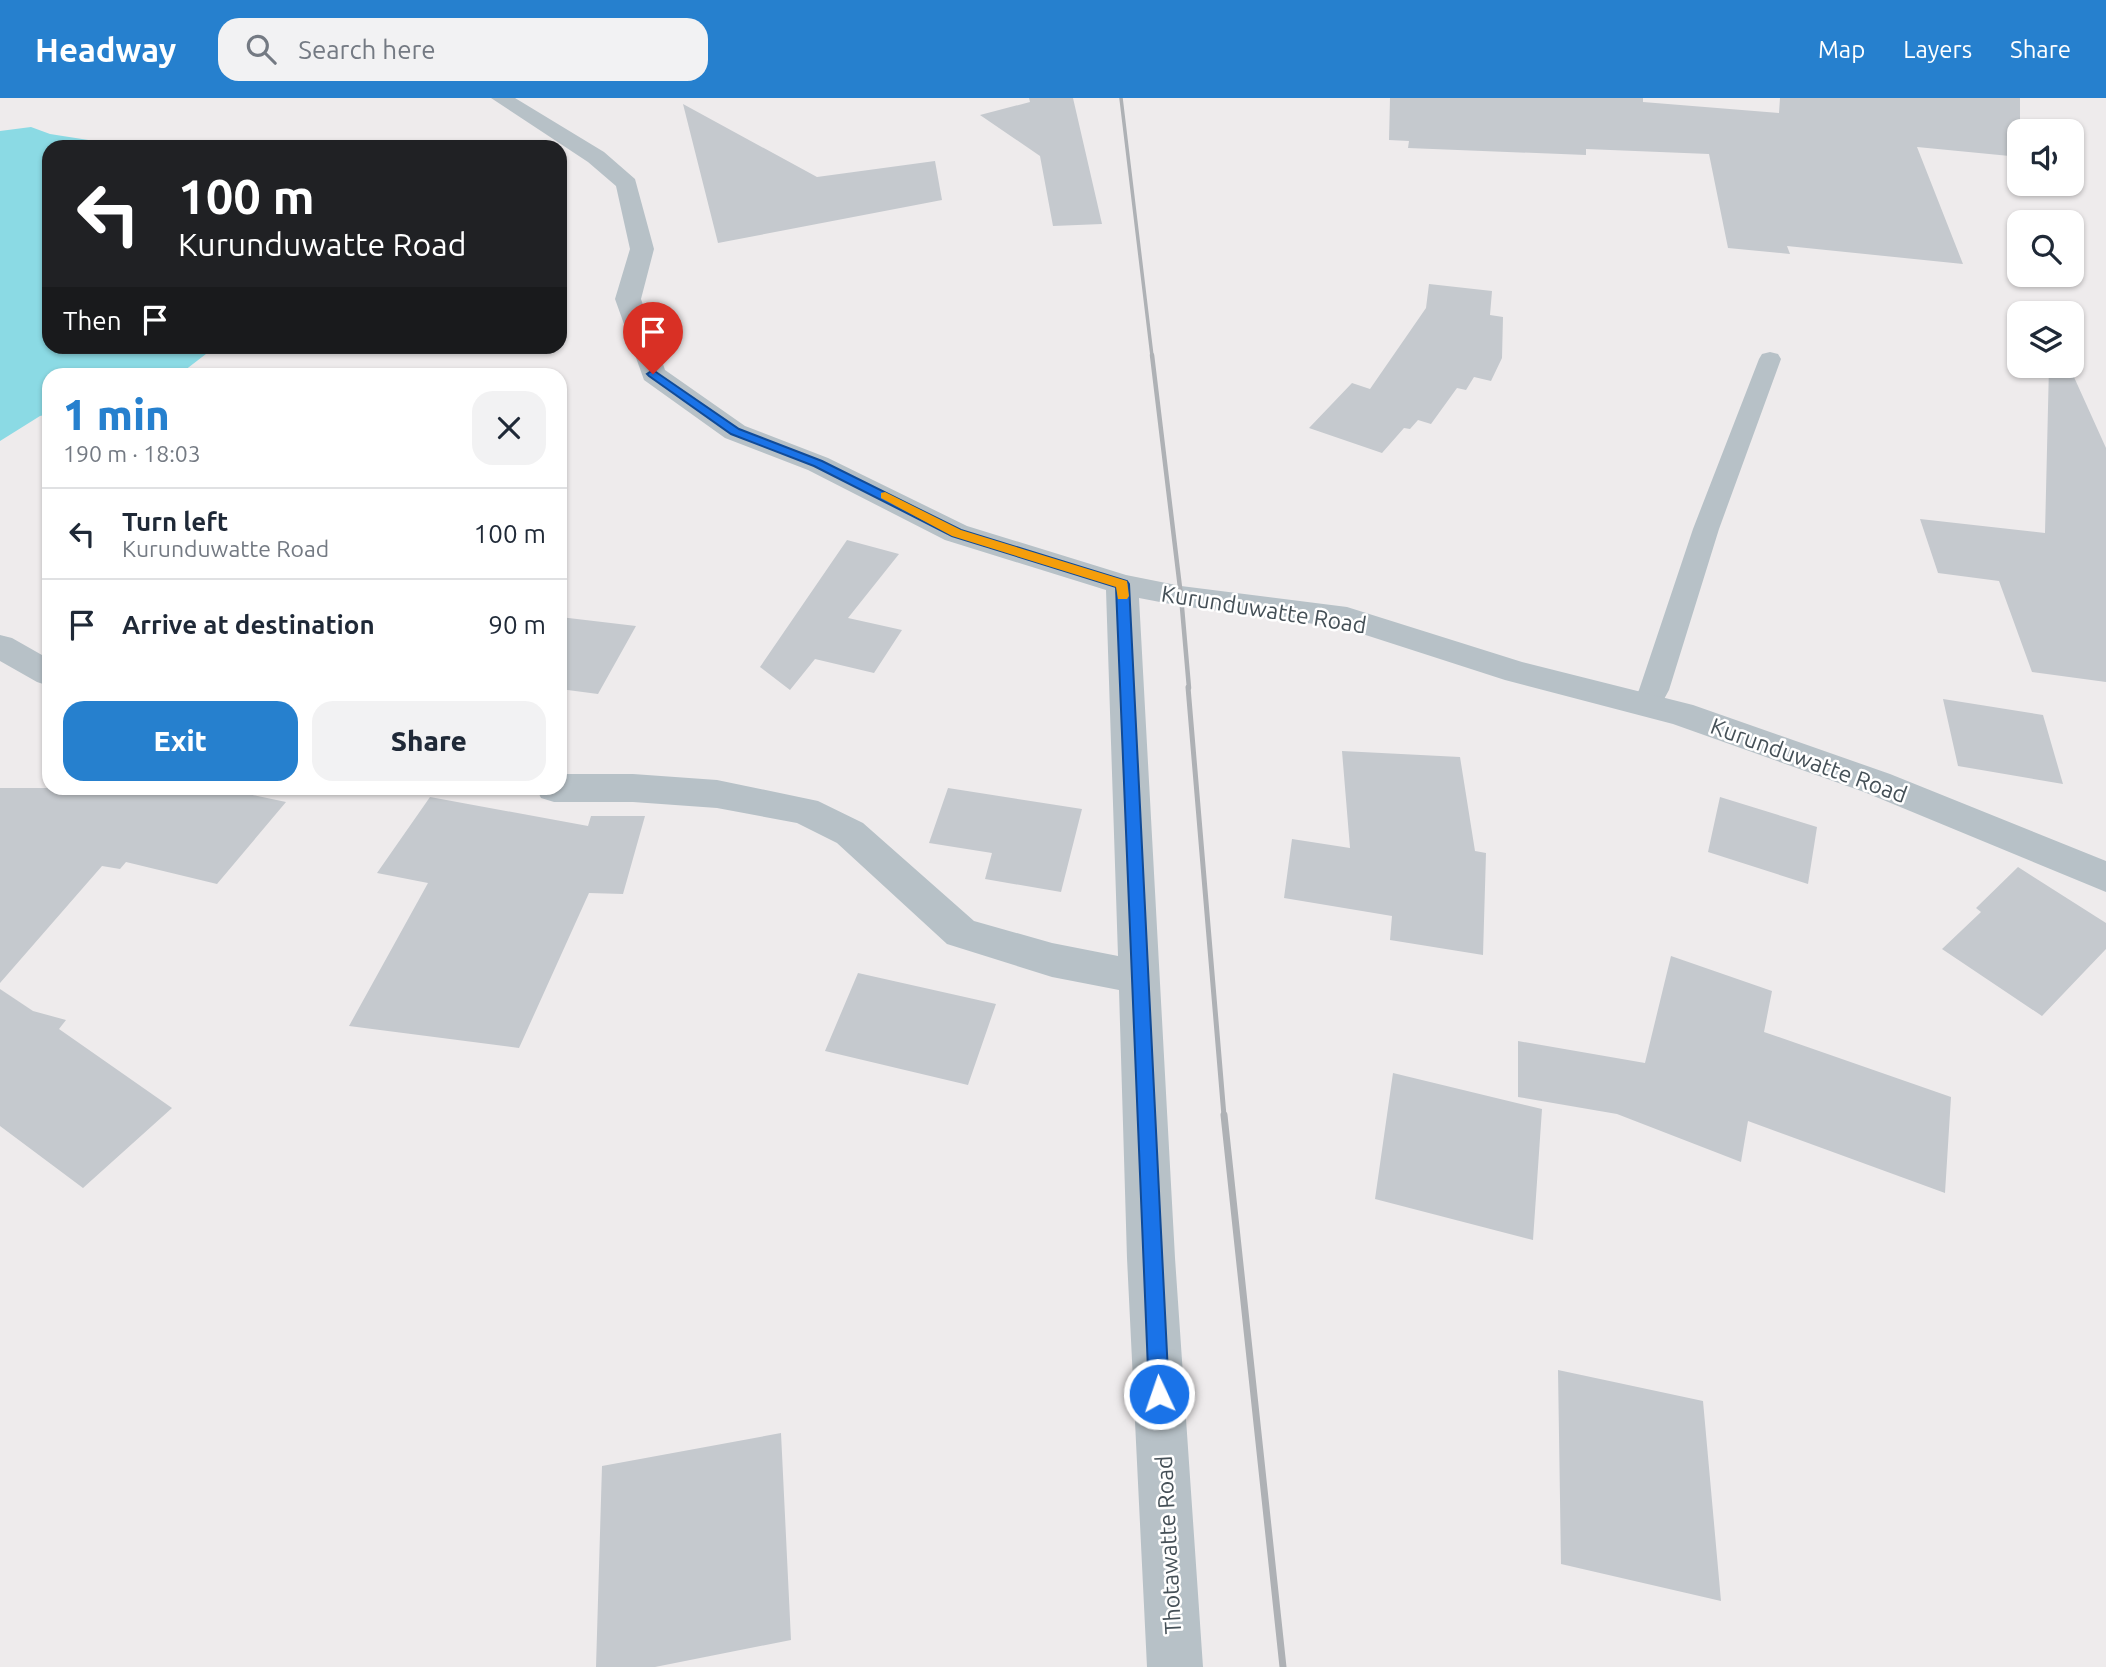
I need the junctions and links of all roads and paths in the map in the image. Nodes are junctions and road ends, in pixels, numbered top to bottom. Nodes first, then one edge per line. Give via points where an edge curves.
1 (501, 98) edge
2 (1770, 359) dead end
3 (1122, 584) junction
4 (0, 646) edge
5 (42, 670) edge
6 (1646, 705) junction
7 (567, 788) edge
8 (2106, 877) edge
9 (1139, 977) junction
10 (1175, 1667) edge

1 - 3 street, Kurunduwatte Road via 596,158 627,184 642,249 628,299 653,374 735,432 818,464 956,533
2 - 6 lane
3 - 6 street, Kurunduwatte Road via 1203,600 1347,618 1517,672
3 - 9 street, Thotawatte Road
4 - 5 street
6 - 8 street, Kurunduwatte Road via 1877,783
7 - 9 street via 717,794 805,811 850,833 961,933 1052,960
9 - 10 street, Thotawatte Road

